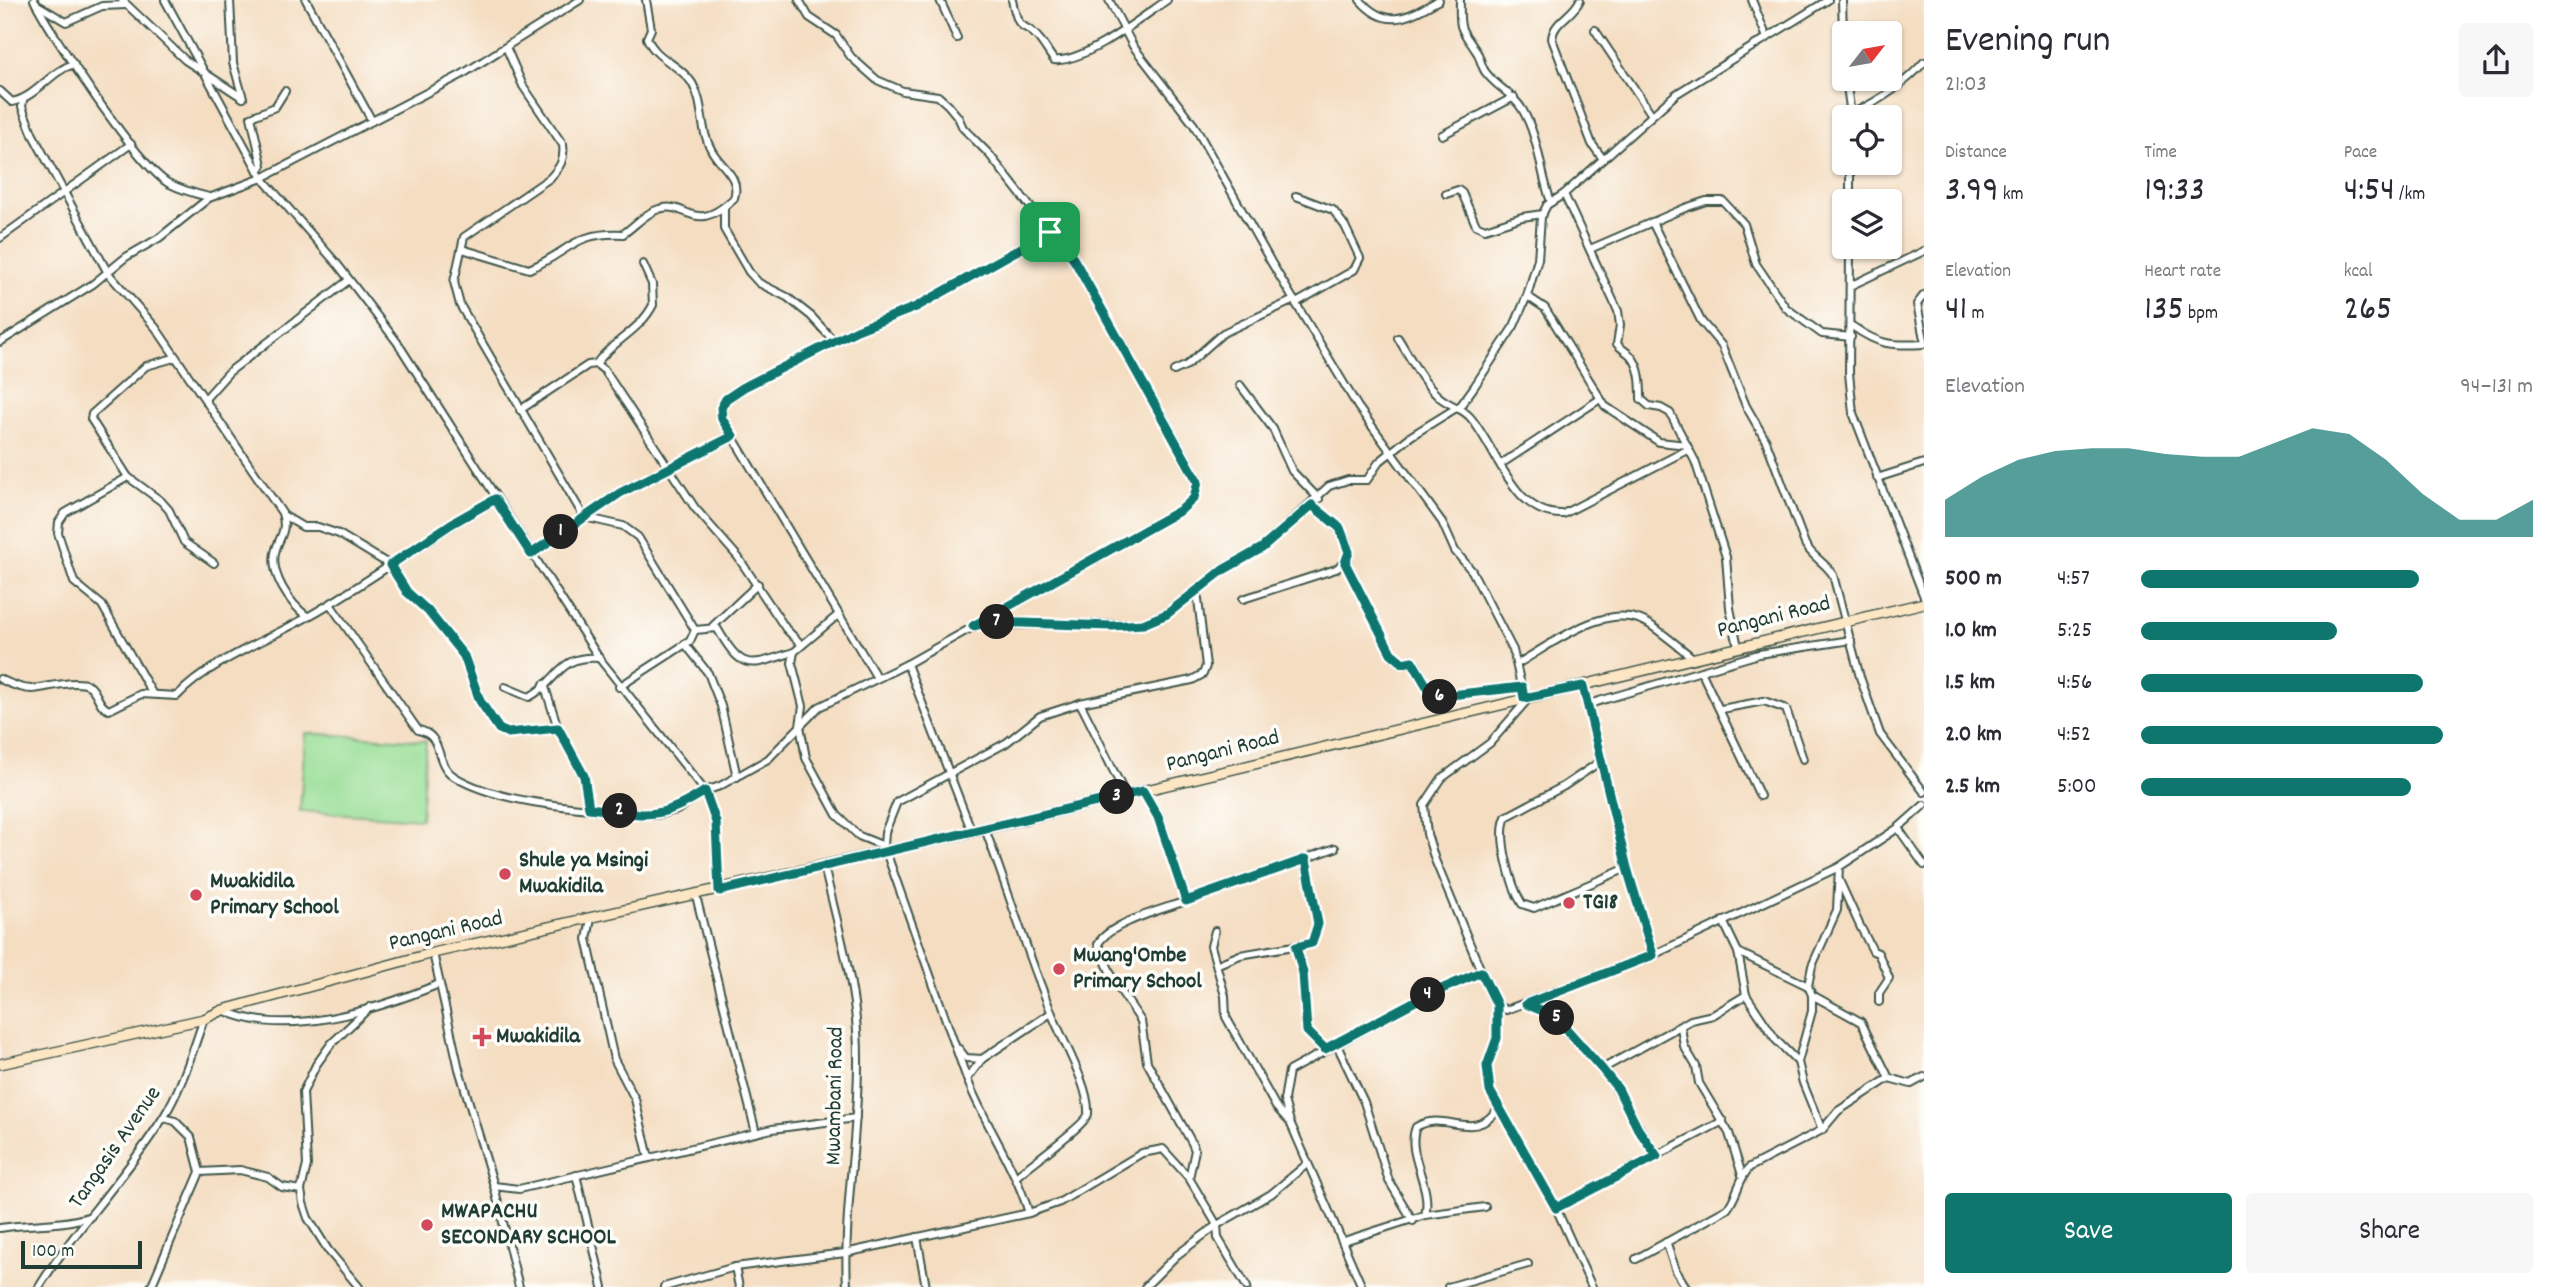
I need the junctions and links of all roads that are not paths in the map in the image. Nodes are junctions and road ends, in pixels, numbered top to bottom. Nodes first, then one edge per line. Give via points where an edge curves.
1 (165, 0) edge
2 (230, 0) edge
3 (306, 0) edge
4 (580, 0) edge
5 (646, 0) edge
6 (799, 0) edge
7 (940, 0) edge
8 (1012, 0) edge
9 (1109, 0) edge
10 (1167, 0) edge
11 (1360, 0) edge
12 (1439, 0) edge
13 (1460, 0) edge
14 (1580, 0) edge
15 (1752, 0) edge
16 (1828, 0) edge
17 (1842, 0) edge
18 (35, 2) edge
19 (124, 2) edge
20 (1843, 21) edge
21 (1125, 28) junction
22 (1595, 30) dead end
23 (957, 38) dead end
24 (1767, 38) junction
25 (506, 47) junction
26 (1924, 62) edge
27 (74, 64) junction
28 (203, 72) junction
29 (0, 91) edge
30 (285, 91) dead end
31 (1514, 97) junction
32 (23, 100) junction
33 (1871, 105) edge
34 (1652, 115) junction
35 (372, 121) junction
36 (1442, 135) dead end
37 (131, 144) junction
38 (1604, 159) junction
39 (258, 171) junction
40 (262, 178) junction
41 (63, 192) junction
42 (1446, 194) dead end
43 (1564, 194) junction
44 (1296, 196) dead end
45 (209, 198) junction
46 (1551, 202) junction
47 (724, 207) junction
48 (1543, 214) junction
49 (1651, 222) junction
50 (1050, 232) junction
51 (0, 238) edge
52 (462, 249) junction
53 (1590, 249) junction
54 (1924, 251) edge
55 (1851, 259) edge
56 (643, 264) dead end
57 (108, 272) junction
58 (349, 279) junction
59 (1852, 285) junction
60 (1924, 295) edge
61 (1527, 296) junction
62 (1295, 301) junction
63 (1852, 326) junction
64 (1851, 337) junction
65 (1398, 338) dead end
66 (1924, 339) edge
67 (834, 341) junction
68 (0, 342) edge
69 (1924, 344) edge
70 (174, 358) junction
71 (596, 364) junction
72 (1174, 371) dead end
73 (1240, 385) dead end
74 (1600, 398) junction
75 (205, 399) junction
76 (1455, 408) junction
77 (520, 410) junction
78 (733, 436) junction
79 (1688, 447) junction
80 (1391, 453) junction
81 (1924, 463) edge
82 (1501, 464) junction
83 (669, 468) junction
84 (128, 477) junction
85 (1877, 478) junction
86 (495, 499) junction
87 (1319, 499) junction
88 (1312, 505) junction
89 (282, 513) junction
90 (584, 517) junction
91 (531, 554) junction
92 (214, 563) dead end
93 (1345, 563) junction
94 (390, 565) junction
95 (758, 584) junction
96 (1197, 591) junction
97 (1924, 597) edge
98 (1243, 599) dead end
99 (1924, 603) edge
100 (330, 604) junction
101 (838, 615) junction
102 (308, 617) junction
103 (1846, 621) junction
104 (713, 626) junction
105 (973, 626) junction
106 (695, 630) junction
107 (1851, 640) junction
108 (685, 644) junction
109 (802, 645) junction
110 (1738, 647) junction
111 (794, 652) junction
112 (599, 658) junction
113 (1693, 658) junction
114 (907, 664) junction
115 (1517, 664) junction
116 (1701, 671) junction
117 (877, 678) junction
118 (0, 679) edge
119 (544, 684) junction
120 (1583, 686) junction
121 (505, 687) dead end
122 (619, 687) junction
123 (1522, 687) junction
124 (152, 693) junction
125 (1527, 697) junction
126 (1080, 703) junction
127 (1589, 704) junction
128 (1721, 709) junction
129 (800, 726) junction
130 (558, 728) junction
131 (1803, 759) dead end
132 (1601, 761) junction
133 (950, 771) junction
134 (737, 777) junction
135 (705, 791) junction
136 (1143, 791) junction
137 (1924, 792) edge
138 (1126, 795) junction
139 (1760, 796) dead end
140 (1924, 805) edge
141 (589, 808) junction
142 (1898, 828) junction
143 (985, 829) junction
144 (971, 832) junction
145 (1335, 848) dead end
146 (884, 849) junction
147 (1306, 859) junction
148 (1924, 865) edge
149 (824, 866) junction
150 (1839, 867) junction
151 (1627, 868) junction
152 (1838, 878) junction
153 (719, 891) junction
154 (696, 896) junction
155 (1186, 901) junction
156 (591, 919) junction
157 (1724, 921) junction
158 (1215, 930) dead end
159 (1296, 947) junction
160 (1738, 952) junction
161 (433, 953) junction
162 (1653, 955) junction
163 (1218, 964) junction
164 (1481, 972) junction
165 (439, 984) junction
166 (1808, 986) junction
167 (1746, 995) junction
168 (1812, 995) junction
169 (1879, 1002) dead end
170 (1526, 1004) junction
171 (1497, 1005) junction
172 (370, 1007) junction
173 (223, 1010) junction
174 (1051, 1013) junction
175 (204, 1019) junction
176 (1681, 1027) junction
177 (1336, 1044) junction
178 (957, 1048) junction
179 (1325, 1049) junction
180 (982, 1059) junction
181 (1798, 1062) junction
182 (1, 1063) edge
183 (1602, 1069) junction
184 (1924, 1077) edge
185 (1889, 1078) junction
186 (967, 1079) junction
187 (1911, 1084) junction
188 (1924, 1087) edge
189 (1499, 1107) junction
190 (163, 1118) junction
191 (856, 1118) junction
192 (1723, 1121) junction
193 (1290, 1122) junction
194 (1822, 1130) junction
195 (756, 1133) junction
196 (1657, 1156) junction
197 (649, 1158) junction
198 (1307, 1164) junction
199 (200, 1172) junction
200 (576, 1175) junction
201 (1742, 1175) junction
202 (1017, 1176) junction
203 (1188, 1178) junction
204 (494, 1186) junction
205 (301, 1190) junction
206 (1485, 1207) dead end
207 (1556, 1208) junction
208 (1029, 1213) junction
209 (1425, 1215) junction
210 (91, 1216) junction
211 (1413, 1221) junction
212 (1217, 1225) junction
213 (0, 1228) edge
214 (917, 1237) junction
215 (1344, 1241) junction
216 (1666, 1242) junction
217 (845, 1254) junction
218 (1636, 1259) dead end
219 (1528, 1264) dead end
220 (735, 1267) junction
221 (40, 1287) edge
222 (151, 1287) edge
223 (359, 1287) edge
224 (519, 1287) edge
225 (603, 1287) edge
226 (664, 1287) edge
227 (738, 1287) edge
228 (847, 1287) edge
229 (926, 1287) edge
230 (1145, 1287) edge
231 (1247, 1287) edge
232 (1362, 1287) edge
233 (1448, 1287) edge
234 (1592, 1287) edge
235 (1686, 1287) edge

1 - 28 street
2 - 28 street via 233,63 243,98
3 - 35 street
4 - 25 street
5 - 47 street via 650,47 693,84 705,138 735,180 734,198
6 - 50 street via 809,17 836,35 850,57 877,80 903,91 938,96 948,105
7 - 23 street
8 - 21 street via 1015,19 1040,39 1054,60 1066,61
9 - 21 street
10 - 21 street
11 - 12 street via 1371,13 1396,20
13 - 31 street via 1461,34 1486,73
14 - 38 street via 1557,24 1552,39 1592,144
15 - 24 street
16 - 24 street
17 - 20 street
18 - 19 street via 66,22
18 - 27 street
19 - 28 street
21 - 62 street via 1133,46 1194,125
22 - 34 street
24 - 34 street via 1713,68
25 - 35 street
25 - 52 street via 523,86 564,153 561,166 550,178 473,229 464,237
26 - 33 street via 1909,80
27 - 32 street via 61,68
27 - 37 street
28 - 39 street
29 - 32 street via 12,102
30 - 39 street via 275,107 251,117 261,165
31 - 36 street
31 - 46 street via 1529,124
32 - 41 street via 33,135
34 - 38 street
35 - 40 street
37 - 41 street
37 - 45 street via 167,182
38 - 43 street
39 - 40 street
40 - 45 street
40 - 58 street
41 - 51 street
41 - 57 street
42 - 48 street via 1462,192 1476,225 1485,229
43 - 46 street
43 - 53 street
44 - 62 street via 1333,210 1360,258 1354,270
45 - 57 street
46 - 48 street
47 - 52 street via 703,217 662,207 623,234 584,236 529,269
47 - 67 street via 724,229 749,272 811,316
48 - 61 street via 1538,259
49 - 53 street
49 - 64 street via 1706,201 1723,201 1744,224 1756,264 1786,308 1822,334
49 - 103 street via 1701,321 1722,346 1766,441 1805,544 1812,557 1827,565 1833,575
50 - 67 street via 916,307
50 - 105 street via 1062,240 1077,265 1198,482 1194,498 1181,510
52 - 77 street via 454,282 460,305
53 - 79 street via 1618,311 1617,344 1637,366 1641,399 1670,414
54 - 59 street
55 - 59 street
56 - 71 street via 652,284 653,305
57 - 68 street
57 - 70 street via 156,328
58 - 75 street via 229,372
58 - 86 street via 397,342
59 - 63 street
60 - 66 street via 1917,304
61 - 74 street via 1545,308
61 - 76 street via 1514,326
62 - 72 street via 1223,333
62 - 80 street
63 - 64 street
63 - 69 street via 1875,342
64 - 85 street via 1853,413
65 - 76 street via 1437,396
67 - 78 street via 726,399 722,419
70 - 75 street
70 - 84 street via 146,366 92,414 97,432
71 - 77 street
71 - 83 street via 606,371
73 - 87 street via 1273,429 1292,471
74 - 79 street via 1659,442
74 - 82 street
75 - 89 street
76 - 80 street
76 - 82 street via 1467,413
77 - 90 street
78 - 83 street
78 - 101 street
79 - 82 street via 1563,514 1547,514 1533,507
79 - 110 street via 1726,557
80 - 87 street via 1367,480 1340,481
80 - 115 street via 1472,571
81 - 85 street
83 - 90 street
83 - 95 street via 695,508
84 - 92 street via 161,501 184,542
84 - 124 street via 65,513 58,533 74,582 102,605
85 - 97 street
86 - 91 street
86 - 94 street
87 - 88 street
88 - 93 street via 1340,528 1349,552
88 - 96 street via 1262,548
89 - 94 street via 303,527 339,534
89 - 102 street via 286,526 274,559 277,573 294,607
90 - 91 street
90 - 106 street via 623,526 638,537
91 - 112 street
93 - 98 street
93 - 123 street via 1391,653 1403,663 1416,665 1433,697
94 - 100 street
94 - 130 street via 407,592 464,656 480,701 499,729 508,733
95 - 104 street
95 - 109 street via 786,629
96 - 105 street via 1167,614 1143,624 992,622
96 - 126 street via 1206,666 1203,674
99 - 103 main road, Pangani Road
100 - 102 street
100 - 141 street via 418,730 429,732 436,740 447,772 505,796
101 - 109 street
101 - 117 street
102 - 124 street via 210,671 177,696
103 - 107 street
103 - 110 main road, Pangani Road
104 - 106 street
104 - 111 street via 749,665
105 - 114 street
106 - 108 street
107 - 116 street via 1759,654
107 - 137 street via 1880,734
108 - 122 street
108 - 134 street via 708,673 721,706
109 - 111 street
110 - 113 main road, Pangani Road
111 - 129 street via 792,663 803,706
112 - 119 street via 570,661
112 - 122 street
113 - 115 street via 1647,623 1612,618 1578,628
113 - 120 main road, Pangani Road
114 - 117 street
114 - 133 street
115 - 123 street
116 - 127 street
116 - 128 street
117 - 129 street via 819,707
118 - 124 street via 31,689 86,684 109,710
119 - 121 street via 529,697
119 - 130 street
120 - 125 main road, Pangani Road
120 - 127 street
122 - 135 street
123 - 125 street
125 - 136 main road, Pangani Road
125 - 164 street via 1490,743 1441,778 1424,806 1434,860
126 - 133 street via 1040,716 1006,743
126 - 138 street
127 - 132 street
128 - 131 street via 1764,701 1786,709
128 - 139 street
129 - 134 street via 768,760
129 - 146 street via 806,758 837,815 859,836
130 - 141 street via 584,776
132 - 151 street
132 - 151 street via 1506,817 1503,836 1511,879 1522,904 1534,908
133 - 144 street
133 - 146 street via 897,802 885,832
134 - 135 street
135 - 141 street via 677,810 657,815
135 - 153 street via 716,822
136 - 138 main road, Pangani Road
136 - 155 street via 1158,817
138 - 143 main road, Pangani Road
140 - 142 street
142 - 148 street
142 - 150 street
143 - 144 main road, Pangani Road
143 - 174 street
144 - 146 main road, Pangani Road
145 - 147 street
146 - 149 main road, Pangani Road
146 - 178 street
147 - 155 street
147 - 159 street via 1318,924 1312,943
149 - 153 main road, Pangani Road
149 - 191 street, Mwambani Road via 854,1003 859,1055
150 - 152 street
150 - 157 street
151 - 162 street
152 - 166 street via 1837,910
152 - 169 street via 1869,944 1887,970 1889,978
153 - 154 main road, Pangani Road
154 - 156 main road, Pangani Road
154 - 195 street
155 - 203 street via 1128,922 1098,944 1114,981 1141,1021 1147,1062 1195,1150
156 - 161 main road, Pangani Road
156 - 197 street via 587,939 614,1059 635,1099
157 - 160 street
157 - 162 street
158 - 163 street via 1210,946
159 - 163 street via 1240,955
159 - 179 street via 1303,973 1307,1031
160 - 166 street
160 - 167 street
161 - 165 street
161 - 173 main road, Pangani Road
162 - 170 street
163 - 193 street via 1226,1017 1276,1107
164 - 171 street
164 - 177 street
165 - 172 street
165 - 204 street
166 - 168 street
167 - 176 street
167 - 181 street via 1776,1040
168 - 181 street
168 - 185 street via 1861,1022
170 - 171 street via 1506,1010
170 - 183 street via 1555,1016
171 - 189 street via 1497,1038 1487,1073
172 - 173 street via 336,1017 283,1023 237,1017
172 - 205 street via 337,1037 306,1083 303,1133 307,1165
173 - 175 main road, Pangani Road
174 - 180 street
174 - 202 street via 1081,1084 1088,1115 1083,1126
175 - 182 main road, Pangani Road
175 - 190 street, Tangasis Avenue via 178,1092
176 - 183 street
176 - 192 street via 1699,1083
177 - 179 street
177 - 211 street via 1364,1102 1389,1181
178 - 180 street via 966,1058
178 - 186 street
179 - 193 street via 1289,1071 1284,1100
180 - 186 street
181 - 194 street
183 - 196 street
184 - 187 street
185 - 187 street
185 - 194 street via 1838,1111
186 - 202 street
187 - 188 street
189 - 207 street
189 - 209 street via 1473,1127 1436,1122 1416,1127 1414,1142 1425,1190
190 - 199 street via 176,1121 191,1137
190 - 210 street, Tangasis Avenue
191 - 195 street
191 - 217 street, Mwambani Road
192 - 196 street
192 - 201 street via 1737,1150
193 - 198 street
194 - 201 street via 1762,1158
195 - 197 street
196 - 207 street
197 - 200 street
198 - 212 street via 1271,1194
198 - 215 street
199 - 205 street via 240,1170
199 - 222 street
200 - 204 street via 519,1189
200 - 225 street
201 - 216 street via 1736,1198 1727,1209
202 - 208 street
203 - 208 street via 1163,1149 1154,1148 1060,1202
203 - 212 street
204 - 224 street
205 - 223 street via 309,1218 328,1250
206 - 209 street
207 - 234 street
208 - 214 street
209 - 211 street
210 - 213 street via 70,1224
210 - 221 street, Tangasis Avenue via 63,1248
211 - 215 street
212 - 230 street
212 - 231 street via 1218,1238
214 - 217 street
214 - 229 street
215 - 232 street
216 - 218 street
216 - 235 street
217 - 220 street
217 - 228 street, Mwambani Road
219 - 233 street
220 - 226 street
220 - 227 street

